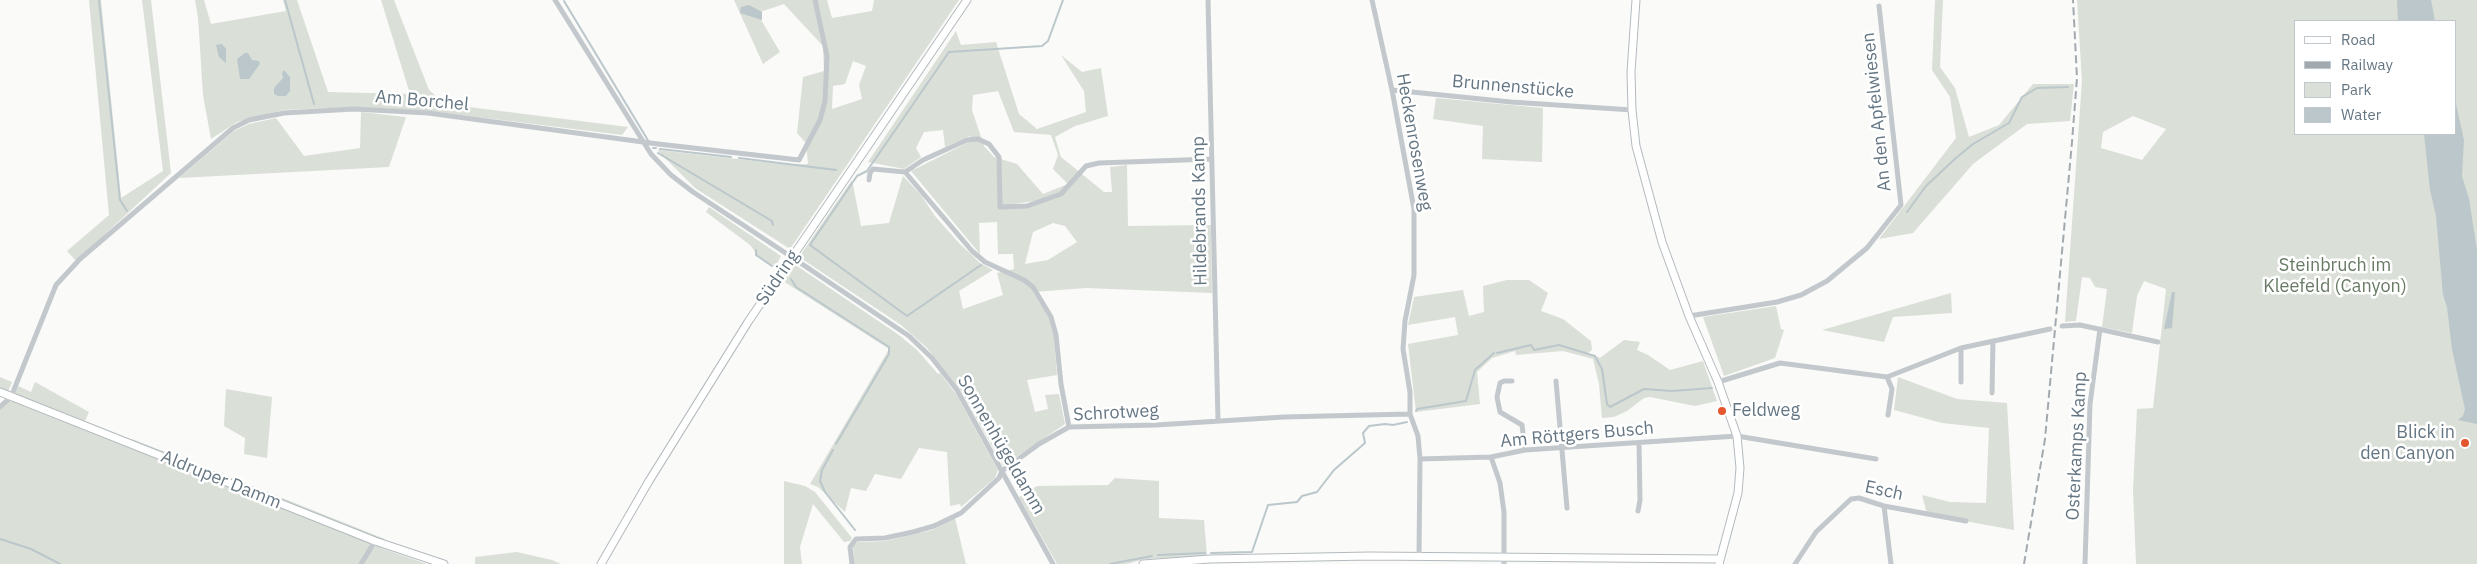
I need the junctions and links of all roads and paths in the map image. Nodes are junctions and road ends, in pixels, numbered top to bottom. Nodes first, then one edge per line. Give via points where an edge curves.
1 (555, 0) edge
2 (815, 0) edge
3 (968, 0) edge
4 (1208, 0) edge
5 (1372, 0) edge
6 (1636, 0) edge
7 (1879, 6) dead end
8 (1392, 90) junction
9 (1632, 110) junction
10 (641, 140) junction
11 (1212, 159) junction
12 (905, 172) junction
13 (869, 180) dead end
14 (1689, 316) junction
15 (2062, 326) dead end
16 (2050, 329) dead end
17 (2100, 329) junction
18 (1993, 341) junction
19 (2158, 342) dead end
20 (1960, 348) junction
21 (1887, 377) junction
22 (1512, 381) dead end
23 (1556, 381) dead end
24 (1718, 382) junction
25 (1961, 382) dead end
26 (0, 392) edge
27 (1992, 393) dead end
28 (11, 397) junction
29 (0, 407) edge
30 (1410, 414) junction
31 (1888, 415) dead end
32 (1218, 420) junction
33 (1069, 427) junction
34 (1736, 436) junction
35 (1639, 444) junction
36 (1562, 447) junction
37 (1525, 450) junction
38 (1491, 457) junction
39 (1420, 459) junction
40 (1876, 459) dead end
41 (1002, 471) junction
42 (1884, 506) junction
43 (1567, 508) dead end
44 (1638, 510) dead end
45 (1966, 521) dead end
46 (375, 541) junction
47 (1419, 556) junction
48 (1505, 560) edge
49 (1277, 561) edge
50 (1610, 561) edge
51 (1210, 562) edge
52 (1720, 562) edge
53 (360, 564) edge
54 (444, 564) edge
55 (601, 564) edge
56 (852, 564) edge
57 (1053, 564) edge
58 (1142, 564) edge
59 (1795, 564) edge
60 (1891, 564) edge
61 (2085, 564) edge

1 - 10 street, Sonnenhügeldamm
2 - 10 street, Am Borchel via 828,56 825,100 820,120 799,160
3 - 55 street, Südring via 748,322
4 - 11 street, Hildebrands Kamp
5 - 8 street, Heckenrosenweg
6 - 9 street via 1632,37
7 - 14 street, An den Apfelwiesen via 1901,205 1867,248 1827,281 1801,295
8 - 9 street, Brunnenstücke
8 - 30 street, Heckenrosenweg via 1414,208 1414,275 1402,349 1410,392
9 - 14 street via 1636,146 1645,181 1662,242
10 - 28 street, Am Borchel via 428,113 354,109 284,113 250,120 233,128 80,259 56,285
10 - 41 street, Sonnenhügeldamm, bridge via 671,175 909,336 932,358 957,390
11 - 12 street via 1086,166 1061,194 1027,206 1000,207 999,157 988,144 978,140 967,140
11 - 32 street, Hildebrands Kamp
12 - 13 street via 873,169
12 - 33 street via 972,251 985,262 1024,280 1042,298 1056,335
14 - 24 street
15 - 17 street
16 - 18 street
17 - 19 street
17 - 61 street, Osterkamps Kamp via 2090,404
18 - 20 street
18 - 27 street
20 - 21 street
20 - 25 street
21 - 24 street via 1780,363
21 - 31 street via 1892,389
22 - 37 street via 1500,383 1497,397 1500,412 1522,425
23 - 36 street
24 - 34 street
26 - 28 street, Aldruper Damm
28 - 29 street
28 - 46 street, Aldruper Damm
30 - 32 street, Schrotweg
30 - 39 street, Heckenrosenweg via 1418,436
32 - 33 street, Schrotweg
33 - 41 street, Schrotweg
34 - 35 street, Am Röttgers Busch
34 - 40 street, Am Röttgers Busch
34 - 52 street via 1740,468 1738,493
35 - 36 street, Am Röttgers Busch
35 - 44 street
36 - 37 street, Am Röttgers Busch
36 - 43 street
37 - 38 street, Am Röttgers Busch
38 - 39 street, Am Röttgers Busch
38 - 48 street via 1500,483 1504,512
39 - 47 street, Heckenrosenweg
41 - 56 street, Schrotweg via 961,513 934,526 885,538 856,539 850,547
41 - 57 street, Sonnenhügeldamm
42 - 45 street, Esch
42 - 59 street, Esch via 1859,498 1851,499 1816,532
42 - 60 street
46 - 53 street
46 - 54 street, Aldruper Damm
47 - 48 street
47 - 49 street
48 - 50 street
49 - 51 street
50 - 52 street
51 - 58 street

